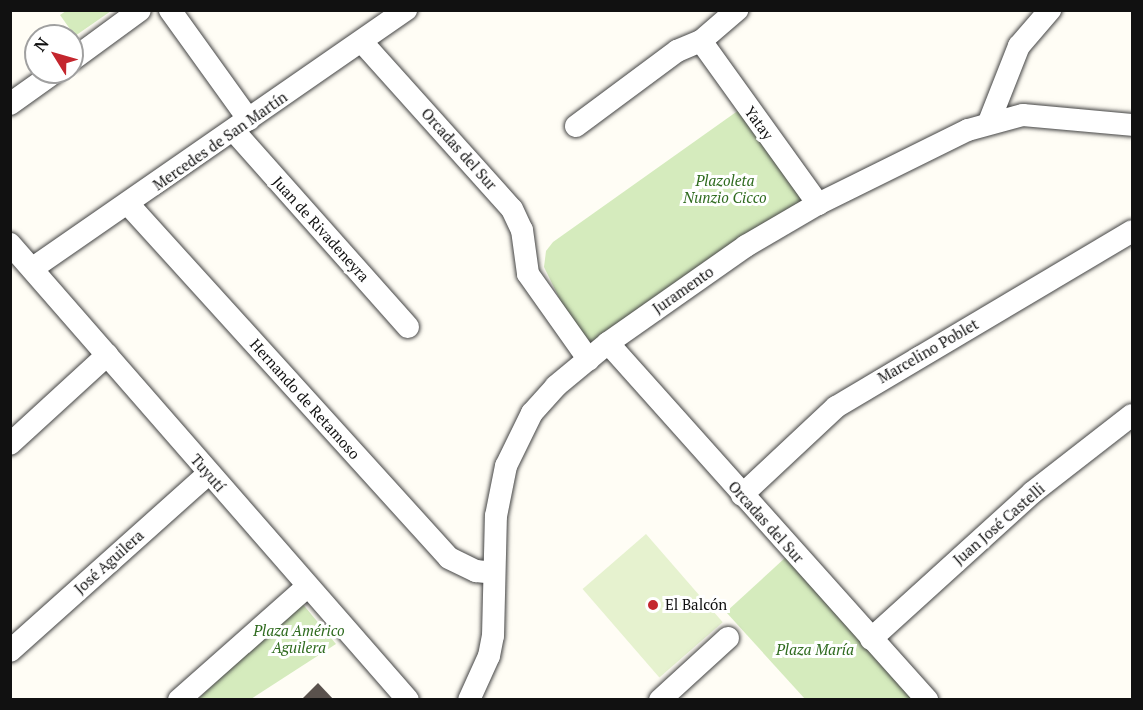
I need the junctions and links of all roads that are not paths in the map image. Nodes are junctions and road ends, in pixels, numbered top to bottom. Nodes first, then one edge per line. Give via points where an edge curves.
1 (140, 10) edge
2 (170, 10) edge
3 (406, 10) edge
4 (737, 10) edge
5 (1050, 10) edge
6 (701, 41) junction
7 (362, 42) junction
8 (84, 51) edge
9 (38, 84) edge
10 (10, 104) edge
11 (989, 122) junction
12 (1132, 125) edge
13 (241, 126) junction
14 (576, 126) dead end
15 (818, 204) junction
16 (129, 205) junction
17 (1132, 231) edge
18 (10, 244) edge
19 (33, 268) junction
20 (408, 327) dead end
21 (608, 344) junction
22 (107, 355) junction
23 (589, 360) junction
24 (1132, 414) edge
25 (10, 444) edge
26 (208, 474) junction
27 (742, 495) junction
28 (494, 573) junction
29 (308, 586) junction
30 (728, 638) dead end
31 (871, 639) junction
32 (10, 651) edge
33 (179, 699) edge
34 (408, 699) edge
35 (469, 699) edge
36 (660, 699) edge
37 (927, 699) edge

1 - 8 street
2 - 13 street, Juan de Rivadeneyra
3 - 7 street, Mercedes de San Martín
4 - 6 street
5 - 11 street via 1019,46
6 - 14 street via 677,51
6 - 15 street, Yatay
7 - 13 street, Mercedes de San Martín
7 - 23 street, Orcadas del Sur via 512,209 522,230 528,274
9 - 10 street
11 - 12 street, Juramento via 1023,115 1054,115
11 - 15 street, Juramento
13 - 16 street, Mercedes de San Martín
13 - 20 street, Juan de Rivadeneyra
15 - 21 street, Juramento via 746,246
16 - 19 street, Mercedes de San Martín
16 - 28 street, Hernando de Retamoso via 449,558 469,568
17 - 27 street, Marcelino Poblet via 836,407
18 - 19 street, Tuyutí
19 - 22 street, Tuyutí
21 - 23 street, Juramento
21 - 27 street, Orcadas del Sur
22 - 25 street
22 - 26 street, Tuyutí
23 - 28 street, Juramento via 556,386 517,438 500,489
24 - 31 street, Juan José Castelli via 1033,492
26 - 29 street, Tuyutí
26 - 32 street, José Aguilera
27 - 31 street, Orcadas del Sur
28 - 35 street, Juramento via 489,656
29 - 33 street
29 - 34 street, Tuyutí
30 - 36 street
31 - 37 street, Orcadas del Sur

